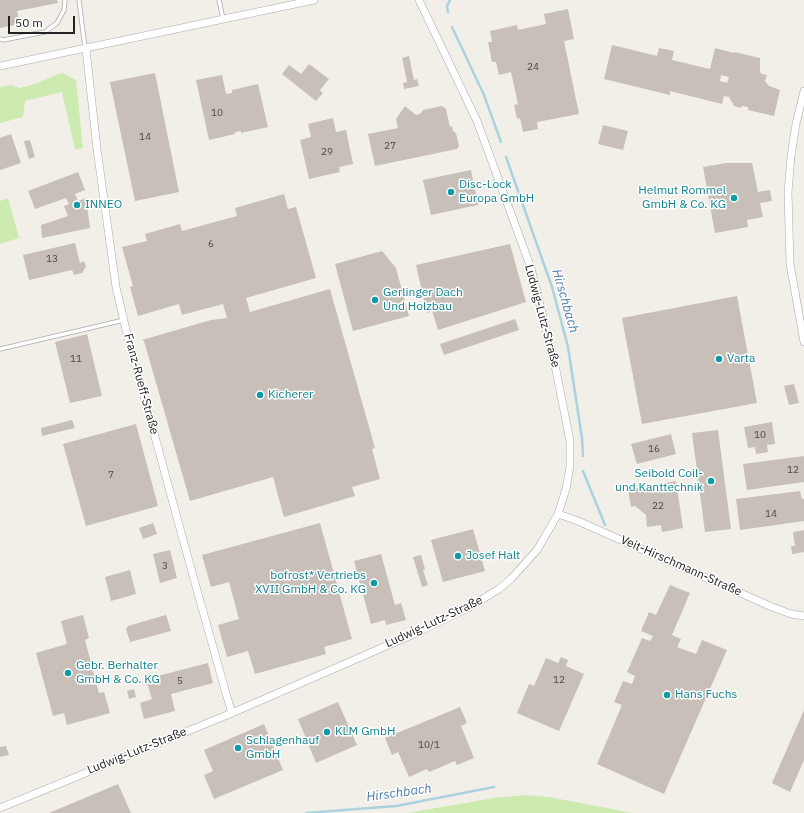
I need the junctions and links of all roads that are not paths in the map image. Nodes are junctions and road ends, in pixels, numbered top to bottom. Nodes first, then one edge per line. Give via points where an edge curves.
1 (65, 0) edge
2 (79, 0) edge
3 (219, 0) edge
4 (314, 0) edge
5 (419, 0) edge
6 (223, 19) junction
7 (1, 40) edge
8 (86, 49) junction
9 (0, 66) edge
10 (804, 90) edge
11 (124, 320) junction
12 (804, 342) edge
13 (0, 349) edge
14 (558, 514) junction
15 (804, 616) edge
16 (232, 713) junction
17 (0, 808) edge

1 - 7 lane via 64,10 57,23 45,32
2 - 8 lane
3 - 6 lane
4 - 6 street
5 - 14 street, Ludwig-Lutz-Straße via 477,121 530,268 556,370 570,441 570,466
6 - 8 street
8 - 9 street
8 - 11 street, Franz-Rueff-Straße via 116,287
10 - 12 street via 796,124 788,192 790,264
11 - 13 lane
11 - 16 street, Franz-Rueff-Straße
14 - 15 street, Veit-Hirschmann-Straße via 772,607
14 - 16 street, Ludwig-Lutz-Straße via 537,550 511,579 488,597 416,633
16 - 17 street, Ludwig-Lutz-Straße

